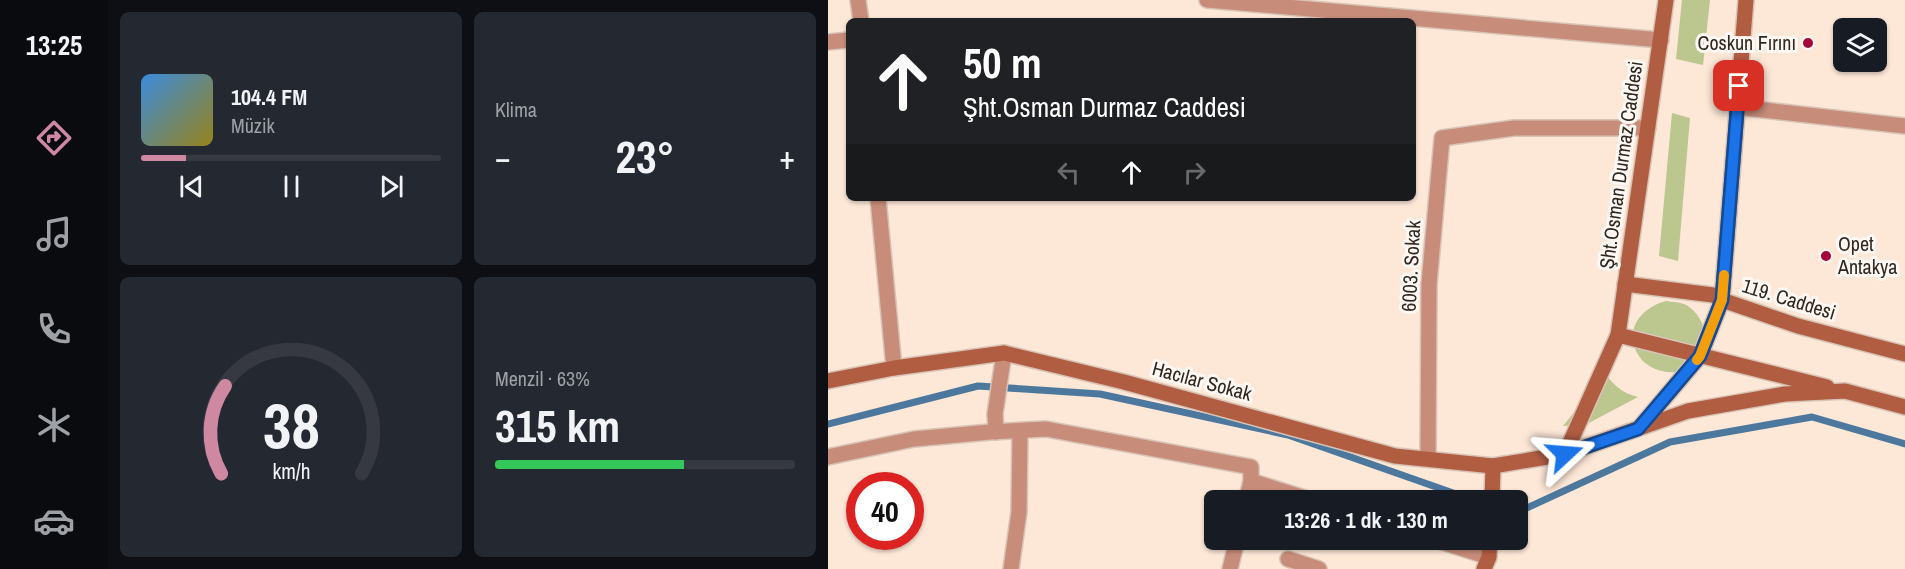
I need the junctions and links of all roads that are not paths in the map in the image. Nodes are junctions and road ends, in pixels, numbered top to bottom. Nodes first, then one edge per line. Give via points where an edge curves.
1 (858, 0) edge
2 (1207, 0) edge
3 (1666, 0) edge
4 (1746, 0) edge
5 (861, 18) edge
6 (1411, 18) edge
7 (1416, 18) edge
8 (846, 40) edge
9 (1661, 40) junction
10 (828, 42) edge
11 (1737, 107) junction
12 (1905, 126) edge
13 (1648, 128) junction
14 (878, 201) edge
15 (1625, 284) junction
16 (1722, 300) junction
17 (1618, 335) junction
18 (1004, 352) junction
19 (1905, 354) edge
20 (1700, 356) junction
21 (894, 368) junction
22 (828, 381) edge
23 (1845, 391) junction
24 (1905, 407) edge
25 (1638, 429) junction
26 (1020, 431) junction
27 (996, 432) junction
28 (1565, 454) junction
29 (828, 457) edge
30 (1428, 459) junction
31 (1493, 466) junction
32 (1251, 481) junction
33 (1249, 490) edge
34 (1279, 490) edge
35 (1492, 490) edge
36 (1235, 550) edge
37 (1458, 550) edge
38 (1288, 559) dead end
39 (1486, 563) edge
40 (1011, 569) edge
41 (1230, 569) edge
42 (1319, 569) edge

1 - 5 street
2 - 6 street
3 - 9 street, Şht.Osman Durmaz Caddesi
4 - 11 street
7 - 9 street
8 - 10 street
9 - 13 street, Şht.Osman Durmaz Caddesi
11 - 12 street
11 - 16 street
13 - 15 street, Şht.Osman Durmaz Caddesi
13 - 30 street, 6003. Sokak via 1514,128 1442,138 1429,284
14 - 21 street
15 - 16 street, 119. Caddesi via 1713,295
15 - 17 street, Şht.Osman Durmaz Caddesi
16 - 19 street, 119. Caddesi via 1798,327
16 - 20 street
17 - 20 street
17 - 28 street
18 - 21 street, Hacılar Sokak
18 - 27 street
18 - 30 street, Hacılar Sokak via 1395,456
20 - 23 street
20 - 25 street
21 - 22 street, Hacılar Sokak
23 - 24 street
23 - 25 street via 1785,394 1709,407
25 - 28 street, Hacılar Sokak
26 - 27 street
26 - 32 street via 1046,429 1251,468
26 - 40 street via 1019,512
27 - 29 street via 914,439
28 - 31 street, Hacılar Sokak
30 - 31 street, Hacılar Sokak
31 - 35 street
32 - 33 street
32 - 34 street
36 - 41 street
37 - 39 street
38 - 42 street

